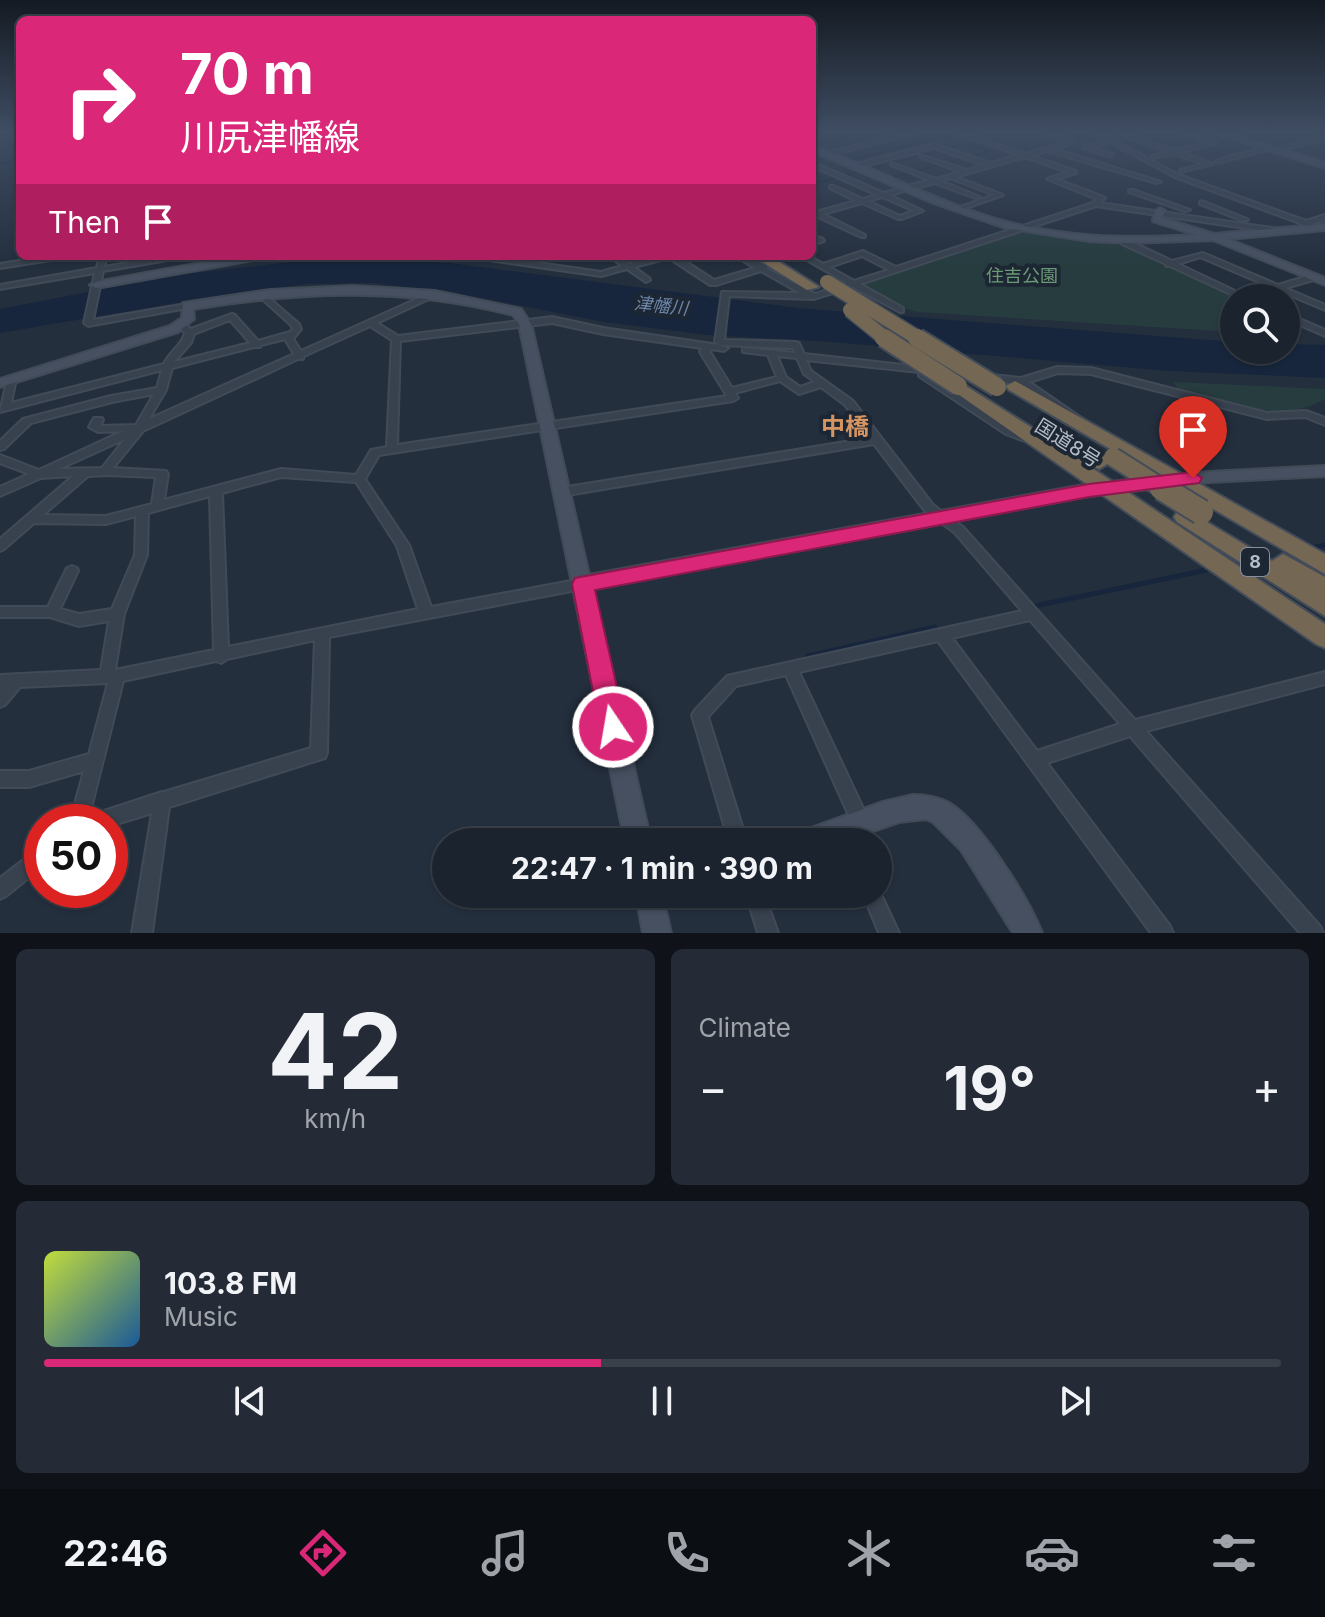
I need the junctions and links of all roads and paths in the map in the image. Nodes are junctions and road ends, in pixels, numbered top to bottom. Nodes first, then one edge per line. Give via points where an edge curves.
1 (840, 177) edge
2 (880, 177) edge
3 (925, 177) edge
4 (951, 177) joint
5 (1058, 177) edge
6 (1140, 177) edge
7 (1172, 177) edge
8 (1184, 177) edge
9 (936, 181) junction
10 (1158, 182) junction
11 (832, 187) dead end
12 (909, 189) junction
13 (1224, 195) junction
14 (884, 196) junction
15 (977, 197) dead end
16 (864, 201) junction
17 (1202, 203) junction
18 (1096, 204) junction
19 (958, 209) junction
20 (1185, 209) junction
21 (1160, 211) junction
22 (816, 213) edge
23 (816, 215) edge
24 (1196, 217) junction
25 (1325, 217) edge
26 (1240, 223) junction
27 (1317, 226) edge
28 (1021, 228) junction
29 (1279, 231) junction
30 (863, 236) dead end
31 (1214, 237) junction
32 (1125, 242) junction
33 (38, 260) edge
34 (102, 260) edge
35 (157, 260) edge
36 (238, 260) edge
37 (508, 260) edge
38 (519, 260) edge
39 (618, 260) edge
40 (654, 260) edge
41 (676, 260) edge
42 (769, 260) edge
43 (773, 260) edge
44 (806, 260) edge
45 (516, 261) junction
46 (1169, 264) junction
47 (0, 266) edge
48 (627, 267) junction
49 (100, 270) junction
50 (897, 271) junction
51 (646, 280) dead end
52 (1320, 280) edge
53 (819, 283) junction
54 (1269, 284) edge
55 (1299, 284) edge
56 (854, 285) junction
57 (0, 287) edge
58 (1220, 287) edge
59 (96, 289) junction
60 (262, 294) junction
61 (430, 295) junction
62 (1300, 297) edge
63 (187, 306) junction
64 (1325, 308) edge
65 (900, 310) dead end
66 (1300, 322) edge
67 (373, 324) junction
68 (525, 324) junction
69 (186, 329) junction
70 (1325, 333) edge
71 (294, 334) junction
72 (396, 339) junction
73 (713, 343) junction
74 (257, 345) junction
75 (771, 352) junction
76 (802, 355) junction
77 (300, 357) junction
78 (166, 370) junction
79 (918, 371) junction
80 (782, 378) junction
81 (5, 381) edge
82 (110, 381) junction
83 (963, 383) junction
84 (819, 384) junction
85 (1011, 384) junction
86 (71, 389) junction
87 (161, 390) junction
88 (729, 392) junction
89 (111, 399) junction
90 (2, 409) edge
91 (67, 410) junction
92 (98, 420) dead end
93 (1324, 421) edge
94 (547, 425) junction
95 (139, 429) junction
96 (877, 440) junction
97 (0, 447) edge
98 (392, 449) junction
99 (1053, 449) junction
100 (0, 459) edge
101 (1106, 460) junction
102 (108, 471) junction
103 (1325, 471) edge
104 (40, 474) junction
105 (83, 474) junction
106 (359, 479) junction
107 (1176, 480) junction
108 (1108, 488) junction
109 (216, 490) junction
110 (0, 492) edge
111 (561, 492) junction
112 (157, 506) junction
113 (142, 511) junction
114 (1193, 515) junction
115 (943, 517) junction
116 (31, 519) junction
117 (0, 546) edge
118 (1325, 565) edge
119 (72, 571) dead end
120 (582, 584) junction
121 (1325, 589) edge
122 (1325, 606) edge
123 (0, 612) edge
124 (52, 612) junction
125 (426, 613) junction
126 (117, 614) junction
127 (1032, 614) junction
128 (322, 633) junction
129 (941, 634) junction
130 (1325, 637) edge
131 (221, 657) junction
132 (790, 668) junction
133 (112, 676) junction
134 (1325, 678) edge
135 (7, 682) edge
136 (0, 700) edge
137 (1131, 728) junction
138 (96, 760) junction
139 (1034, 760) junction
140 (0, 779) edge
141 (162, 800) junction
142 (84, 804) edge
143 (128, 811) edge
144 (635, 828) edge
145 (734, 828) edge
146 (850, 828) edge
147 (861, 828) edge
148 (24, 871) edge
149 (0, 890) edge
150 (655, 908) edge
151 (760, 908) edge
152 (878, 908) edge
153 (142, 933) edge
154 (657, 933) edge
155 (768, 933) edge
156 (889, 933) edge
157 (1028, 933) edge
158 (1163, 933) edge
159 (1313, 933) edge

1 - 14 street
2 - 12 street
3 - 9 street
4 - 9 street
4 - 19 street via 1000,195
5 - 18 street via 1050,179 1102,198
6 - 10 street
7 - 10 street
8 - 13 street
9 - 12 street
9 - 15 street
10 - 20 street via 1131,191
11 - 16 street
12 - 14 street
12 - 19 street
13 - 17 street
13 - 27 street
14 - 16 street
14 - 16 street via 920,211 900,218
16 - 22 street
17 - 20 street
17 - 26 street via 1248,218
18 - 21 street
18 - 28 street
19 - 28 street
20 - 24 street
21 - 24 street
21 - 31 street via 1156,219
23 - 30 street
24 - 26 street
25 - 27 street
26 - 29 street
27 - 29 street
28 - 32 street
28 - 50 street
29 - 31 street
31 - 32 street
31 - 52 street
32 - 46 street
33 - 47 street
34 - 49 street
35 - 49 street
36 - 59 street
37 - 45 street
38 - 45 street
39 - 48 street
40 - 48 street
41 - 42 street via 713,283
43 - 53 highway, 国道8号 / 8
44 - 53 street
45 - 48 street via 601,274
46 - 54 street via 1200,255
46 - 58 street
48 - 51 street
49 - 57 street
49 - 59 street
50 - 53 street via 863,253
50 - 56 street
52 - 55 street
53 - 56 street
53 - 56 street
53 - 73 street via 725,294
53 - 83 highway, 国道8号 / 8, bridge via 878,334
53 - 85 highway, 国道8号 / 8, bridge
56 - 65 street
59 - 63 street via 88,321 103,323
60 - 61 street via 344,288
60 - 63 street
60 - 71 street via 295,324
61 - 67 street
61 - 68 street via 517,312
62 - 64 street
63 - 69 street
66 - 70 street
67 - 72 street
67 - 77 street
68 - 72 street
68 - 73 street via 552,320
68 - 94 street
69 - 74 street via 232,317
69 - 78 street
69 - 81 street
71 - 74 street
71 - 77 street via 289,339
72 - 98 street
73 - 75 street
73 - 76 street via 796,345
73 - 88 street via 705,352
74 - 78 street
75 - 76 street
75 - 80 street
76 - 79 street
76 - 84 street via 807,372
77 - 95 street
78 - 82 street
78 - 87 street
79 - 85 street
79 - 99 street via 1010,432
80 - 84 street via 799,391
80 - 88 street
81 - 90 street
82 - 86 street
82 - 89 street
83 - 99 highway
83 - 101 highway, 国道8号 / 8
84 - 96 street via 849,403
85 - 93 street via 1057,370 1091,371 1267,416 1306,414
85 - 101 highway, 国道8号 / 8
85 - 107 highway
86 - 90 street
86 - 91 street
87 - 89 street
87 - 95 street
88 - 94 street via 733,398
89 - 91 street
91 - 97 street via 27,421
92 - 95 street via 98,429
94 - 98 street
94 - 111 street
95 - 102 street
95 - 104 street
96 - 111 street
96 - 115 street via 929,508
98 - 106 street via 375,452
99 - 108 highway
100 - 104 street
101 - 114 highway, 国道8号 / 8
102 - 105 street
102 - 112 street via 162,474
103 - 107 street
104 - 105 street
104 - 110 street
105 - 116 street
106 - 109 street via 281,473
106 - 125 street via 403,545
107 - 108 street
107 - 118 highway
108 - 115 street
108 - 130 highway
109 - 112 street
109 - 131 street
111 - 120 street
112 - 113 street
113 - 116 street via 106,520
113 - 126 street via 141,555
114 - 121 highway, 国道8号 / 8
114 - 122 highway, 国道8号 / 8
115 - 120 street
115 - 127 street
116 - 117 street
119 - 124 street
120 - 125 street
120 - 144 street
123 - 124 street
124 - 126 street via 79,620
125 - 128 street
126 - 133 street
127 - 129 street
127 - 137 street
128 - 131 street
128 - 141 street via 319,753
129 - 132 street
129 - 139 street
131 - 133 street
132 - 145 street via 732,681 700,715
132 - 146 street
133 - 135 street
133 - 138 street
134 - 137 street
135 - 136 street
137 - 139 street
137 - 159 street
138 - 140 street via 29,779
138 - 142 street
139 - 158 street
141 - 143 street
141 - 153 street
147 - 157 street via 897,811 927,807 949,816
148 - 149 street
150 - 154 street
151 - 155 street
152 - 156 street

